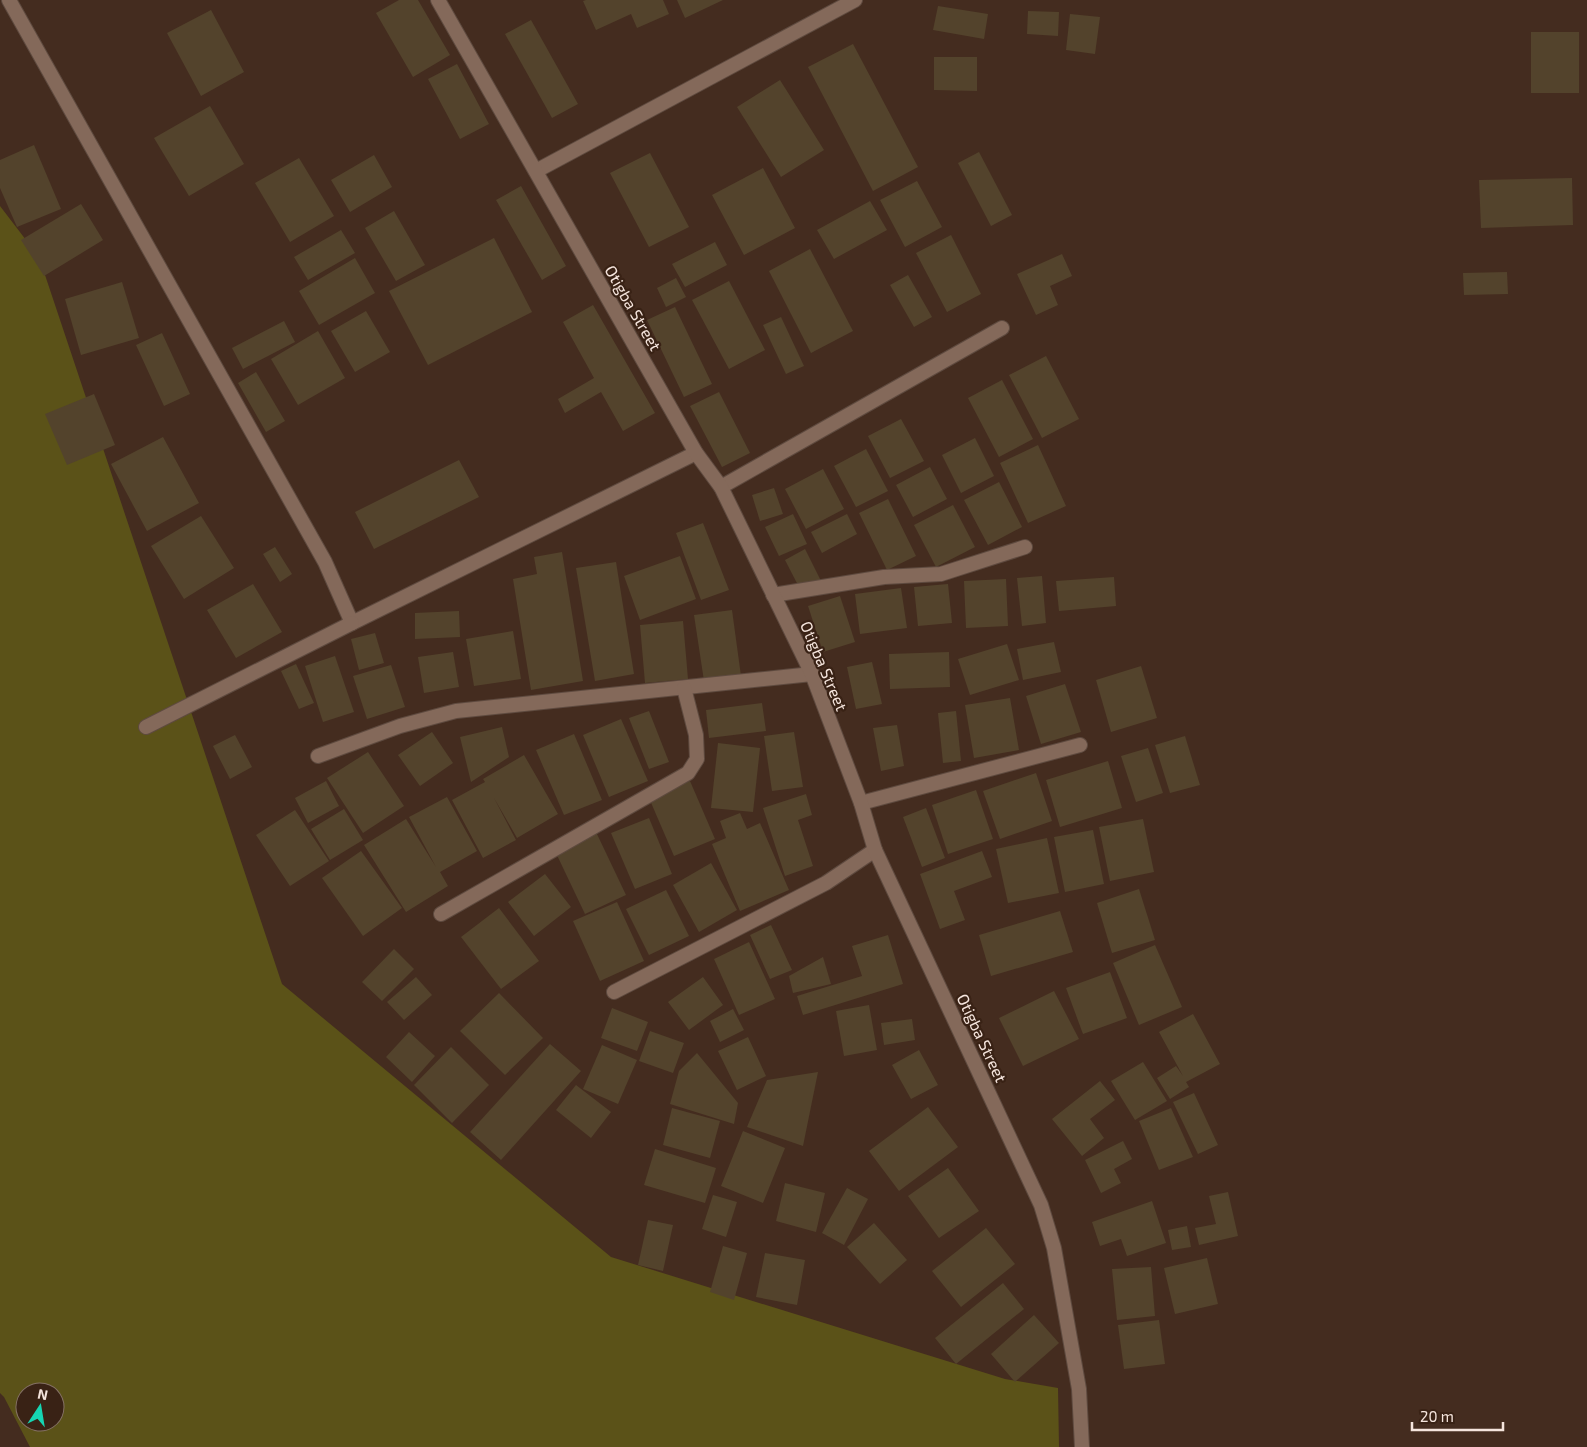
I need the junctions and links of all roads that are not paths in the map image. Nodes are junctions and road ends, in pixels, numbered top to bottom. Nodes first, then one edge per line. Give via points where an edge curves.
1 (9, 0) edge
2 (438, 0) edge
3 (855, 0) edge
4 (536, 172) junction
5 (1002, 328) dead end
6 (696, 453) junction
7 (721, 487) junction
8 (1025, 547) dead end
9 (773, 595) junction
10 (352, 623) junction
11 (812, 674) junction
12 (684, 688) junction
13 (146, 726) dead end
14 (1080, 745) dead end
15 (318, 756) dead end
16 (861, 803) junction
17 (875, 850) junction
18 (441, 914) dead end
19 (614, 992) dead end
20 (1082, 1447) edge

1 - 10 street via 325,562
2 - 4 street, Otigba Street
3 - 4 street
4 - 6 street, Otigba Street
5 - 7 street
6 - 7 street, Otigba Street
6 - 10 street
7 - 9 street, Otigba Street
8 - 9 street via 941,574 884,577
9 - 11 street, Otigba Street
10 - 13 street
11 - 12 street
11 - 16 street, Otigba Street
12 - 15 street via 456,711 400,726
12 - 18 street via 696,735 697,759 688,773
14 - 16 street
16 - 17 street, Otigba Street
17 - 19 street via 826,882
17 - 20 street, Otigba Street via 1041,1205 1054,1248 1079,1389

